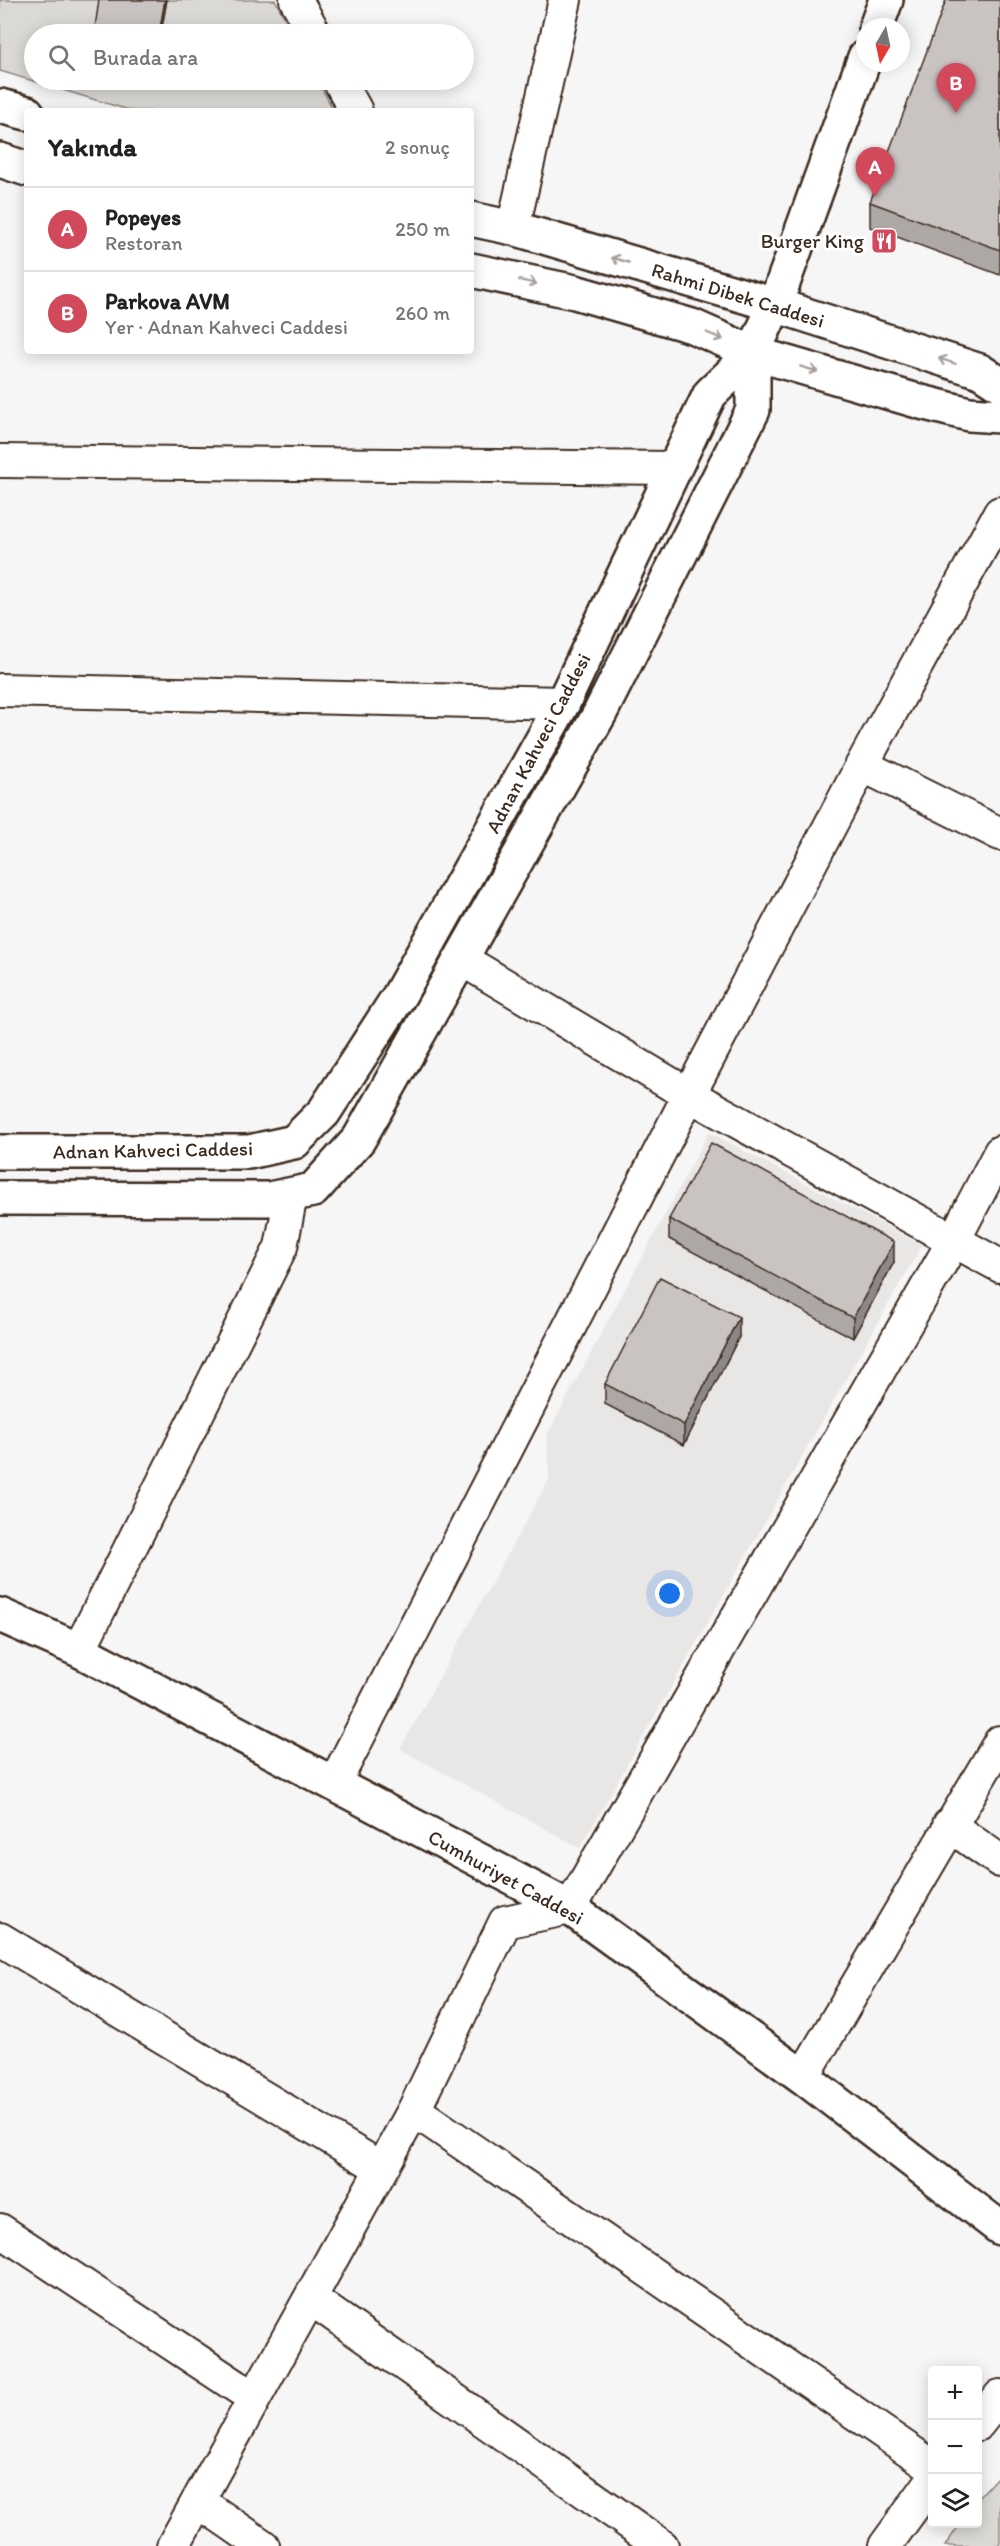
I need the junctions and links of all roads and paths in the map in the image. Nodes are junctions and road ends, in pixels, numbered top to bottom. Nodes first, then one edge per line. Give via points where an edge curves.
1 (296, 0) edge
2 (565, 0) edge
3 (886, 0) edge
4 (879, 18) edge
5 (309, 24) edge
6 (860, 72) edge
7 (344, 90) edge
8 (0, 106) edge
9 (354, 108) edge
10 (24, 112) edge
11 (0, 160) edge
12 (24, 168) edge
13 (474, 220) edge
14 (513, 228) junction
15 (474, 271) edge
16 (775, 305) junction
17 (753, 353) junction
18 (1000, 384) edge
19 (1000, 416) edge
20 (0, 461) edge
21 (674, 468) junction
22 (1000, 513) edge
23 (0, 690) edge
24 (563, 703) junction
25 (862, 765) junction
26 (1000, 834) edge
27 (461, 959) junction
28 (689, 1095) junction
29 (0, 1152) edge
30 (1000, 1152) edge
31 (291, 1195) junction
32 (0, 1198) edge
33 (953, 1242) junction
34 (1000, 1266) edge
35 (0, 1615) edge
36 (79, 1650) junction
37 (1000, 1742) edge
38 (334, 1784) junction
39 (949, 1825) junction
40 (1000, 1861) edge
41 (570, 1908) junction
42 (0, 1940) edge
43 (803, 2077) junction
44 (414, 2109) junction
45 (381, 2168) junction
46 (1000, 2228) edge
47 (0, 2230) edge
48 (310, 2298) junction
49 (1000, 2396) edge
50 (254, 2398) junction
51 (981, 2420) edge
52 (928, 2463) edge
53 (928, 2488) edge
54 (198, 2501) junction
55 (173, 2546) edge
56 (263, 2546) edge
57 (662, 2546) edge
58 (885, 2546) edge

1 - 5 street
2 - 14 street
3 - 4 main road
6 - 16 main road, Adnan Kahveci Caddesi
7 - 9 street
8 - 10 main road
11 - 12 main road
13 - 14 main road, Rahmi Dibek Caddesi
16 -> 14 main road, Rahmi Dibek Caddesi
15 -> 17 main road via 585,295 692,326
16 - 17 main road, Adnan Kahveci Caddesi
18 -> 16 main road, Rahmi Dibek Caddesi via 980,371
17 -> 19 main road via 921,402 969,414
17 - 21 main road, Adnan Kahveci Caddesi via 710,394
17 - 27 main road via 753,410 600,714
20 - 21 street
21 - 24 main road, Adnan Kahveci Caddesi
22 - 25 street
23 - 24 street
24 - 29 main road, Adnan Kahveci Caddesi via 399,996 324,1112 294,1142 249,1152
25 - 26 street
25 - 28 street
27 - 28 street
27 - 31 main road via 359,1139 313,1190
28 - 33 street
28 - 38 street
30 - 33 street
31 - 32 main road via 268,1199
31 - 36 street via 281,1247
33 - 34 street
33 - 41 street
35 - 36 main road, Cumhuriyet Caddesi
36 - 38 main road, Cumhuriyet Caddesi
37 - 39 street
38 - 41 main road, Cumhuriyet Caddesi
39 - 40 street
39 - 43 street
41 - 43 main road, Cumhuriyet Caddesi
41 - 44 street via 505,1922
42 - 45 street
43 - 46 main road, Cumhuriyet Caddesi
44 - 45 street
44 - 52 street
45 - 48 street
47 - 50 street
48 - 50 street
48 - 57 street
49 - 51 street
50 - 54 street
53 - 58 street
54 - 55 street
54 - 56 street

